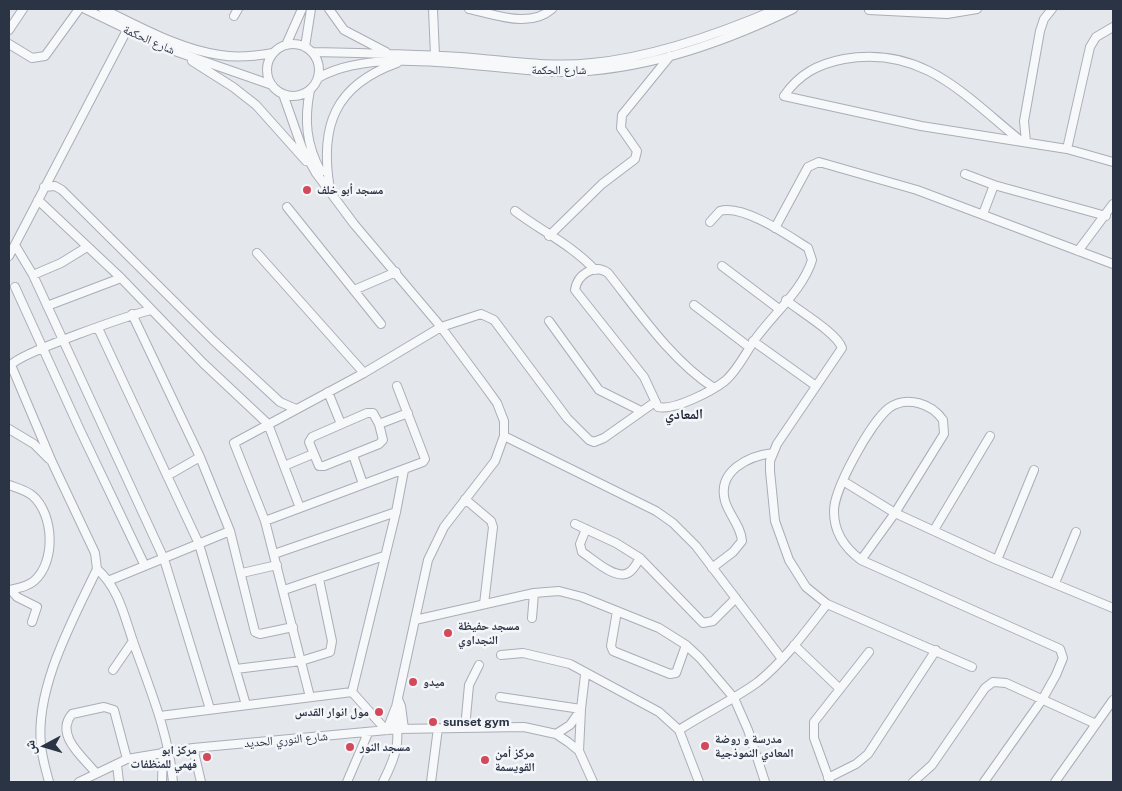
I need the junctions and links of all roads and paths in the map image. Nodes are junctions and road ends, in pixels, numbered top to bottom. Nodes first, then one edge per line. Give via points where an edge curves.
1 (23, 9) edge
2 (79, 9) edge
3 (85, 9) edge
4 (103, 9) edge
5 (302, 9) edge
6 (311, 9) edge
7 (329, 9) edge
8 (433, 9) edge
9 (469, 9) edge
10 (552, 9) edge
11 (777, 9) edge
12 (793, 9) edge
13 (976, 9) edge
14 (1052, 9) edge
15 (869, 10) dead end
16 (484, 11) edge
17 (1113, 27) edge
18 (9, 30) edge
19 (127, 30) junction
20 (9, 44) edge
21 (286, 45) junction
22 (309, 49) junction
23 (179, 53) junction
24 (274, 54) junction
25 (390, 54) junction
26 (435, 56) junction
27 (670, 56) junction
28 (403, 61) junction
29 (318, 78) junction
30 (272, 85) junction
31 (310, 90) junction
32 (283, 94) junction
33 (1024, 141) junction
34 (1068, 149) junction
35 (1113, 162) edge
36 (316, 173) junction
37 (965, 174) dead end
38 (994, 185) junction
39 (44, 187) junction
40 (330, 189) junction
41 (334, 198) junction
42 (38, 200) junction
43 (1113, 204) edge
44 (287, 207) dead end
45 (515, 211) dead end
46 (983, 214) junction
47 (1106, 216) junction
48 (710, 222) dead end
49 (775, 228) junction
50 (550, 236) junction
51 (15, 245) junction
52 (87, 247) junction
53 (1078, 251) junction
54 (257, 253) dead end
55 (9, 256) edge
56 (1113, 264) edge
57 (722, 266) dead end
58 (595, 270) junction
59 (396, 272) junction
60 (33, 275) junction
61 (121, 278) junction
62 (15, 287) dead end
63 (354, 290) junction
64 (786, 300) junction
65 (694, 305) dead end
66 (47, 306) junction
67 (779, 309) junction
68 (151, 310) junction
69 (132, 314) junction
70 (549, 321) dead end
71 (381, 324) dead end
72 (441, 327) junction
73 (98, 328) junction
74 (63, 341) junction
75 (751, 344) junction
76 (44, 349) junction
77 (10, 369) edge
78 (364, 373) junction
79 (397, 386) dead end
80 (816, 386) junction
81 (714, 388) junction
82 (328, 392) junction
83 (655, 402) junction
84 (296, 409) junction
85 (641, 411) junction
86 (408, 413) junction
87 (268, 424) junction
88 (341, 424) junction
89 (379, 424) junction
90 (9, 429) edge
91 (504, 436) junction
92 (990, 436) dead end
93 (773, 453) junction
94 (313, 454) junction
95 (353, 455) junction
96 (200, 457) junction
97 (52, 462) junction
98 (284, 466) junction
99 (404, 470) junction
100 (1034, 470) dead end
101 (167, 476) junction
102 (843, 481) junction
103 (363, 484) junction
104 (9, 485) edge
105 (464, 499) junction
106 (300, 508) junction
107 (396, 512) junction
108 (895, 513) junction
109 (265, 521) junction
110 (576, 524) dead end
111 (586, 529) junction
112 (934, 530) junction
113 (230, 531) junction
114 (1076, 532) dead end
115 (200, 544) junction
116 (274, 554) junction
117 (384, 556) junction
118 (640, 558) junction
119 (164, 559) junction
120 (861, 560) junction
121 (997, 560) junction
122 (277, 565) junction
123 (145, 566) junction
124 (712, 568) junction
125 (97, 569) junction
126 (242, 573) junction
127 (319, 579) junction
128 (108, 581) junction
129 (1055, 583) junction
130 (10, 590) edge
131 (284, 590) junction
132 (534, 593) junction
133 (736, 598) junction
134 (484, 604) junction
135 (827, 604) junction
136 (1113, 608) edge
137 (617, 611) junction
138 (532, 618) dead end
139 (415, 620) junction
140 (32, 622) dead end
141 (292, 627) junction
142 (133, 641) junction
143 (686, 645) junction
144 (794, 645) junction
145 (936, 650) junction
146 (869, 652) dead end
147 (501, 655) dead end
148 (782, 659) junction
149 (301, 661) junction
150 (479, 665) dead end
151 (972, 667) dead end
152 (236, 669) junction
153 (113, 670) dead end
154 (586, 674) junction
155 (840, 689) junction
156 (352, 692) junction
157 (500, 696) dead end
158 (310, 697) junction
159 (734, 698) junction
160 (1042, 700) junction
161 (1113, 700) edge
162 (397, 703) junction
163 (246, 705) junction
164 (210, 709) junction
165 (581, 709) junction
166 (160, 716) junction
167 (1096, 724) junction
168 (438, 728) junction
169 (464, 728) junction
170 (401, 729) junction
171 (386, 730) junction
172 (679, 730) junction
173 (368, 733) junction
174 (556, 734) junction
175 (193, 748) junction
176 (167, 752) junction
177 (579, 752) junction
178 (127, 759) junction
179 (116, 765) junction
180 (96, 773) junction
181 (829, 780) edge
182 (49, 782) edge
183 (79, 782) edge
184 (118, 782) edge
185 (162, 782) edge
186 (173, 782) edge
187 (201, 782) edge
188 (347, 782) edge
189 (383, 782) edge
190 (431, 782) edge
191 (593, 782) edge
192 (699, 782) edge
193 (765, 782) edge
194 (913, 782) edge
195 (984, 782) edge
196 (1055, 782) edge

1 - 18 street
2 - 20 street via 45,56 32,58
3 - 19 street, شارع الحكمة
4 - 24 street, شارع الحكمة via 205,52 232,56
5 - 21 street
6 - 22 street
7 - 25 street via 344,30
8 - 26 street
9 - 16 street
10 - 16 street via 527,20
11 - 26 street, شارع الحكمة via 656,51 594,63 555,65
12 - 27 street, شارع الحكمة
13 - 15 street via 947,14
14 - 33 street via 1040,32 1024,121
17 - 34 street via 1096,37 1090,47
19 - 23 street, شارع الحكمة
19 - 39 street
21 - 22 street via 295,44
21 - 24 street
22 - 25 street, شارع الحكمة
22 - 29 street via 318,64
23 - 30 street, شارع الحكمة
23 - 36 street via 256,105
24 - 30 street via 268,71
25 - 26 street, شارع الحكمة
27 - 28 street, شارع الحكمة via 626,66 565,72
27 - 50 street via 622,115 622,128 637,151 634,159 602,184
28 - 29 street, شارع الحكمة via 349,65
28 - 40 street via 363,79 341,101 327,138
29 - 31 street
30 - 32 street
31 - 32 street via 297,96
31 - 40 street via 306,120 308,142
32 - 36 street via 300,143
33 - 33 street via 958,88 919,65 904,61 868,56 823,64 803,75 784,96 921,126
33 - 34 street
34 - 35 street
36 - 41 street
37 - 38 street
38 - 46 street
38 - 47 street
39 - 42 street
39 - 84 street via 55,186 62,190 227,353 280,402
40 - 41 street
41 - 59 street
42 - 51 street
42 - 52 street
43 - 47 street
44 - 63 street
45 - 50 street
46 - 49 street via 917,190 819,162 808,167
46 - 53 street
47 - 53 street
48 - 49 street via 716,214 730,210
49 - 64 street via 808,248 812,256 810,266
50 - 58 street via 579,252
51 - 55 street
51 - 60 street
52 - 60 street
52 - 61 street
53 - 56 street
54 - 78 street
57 - 67 street
58 - 81 street via 608,273 667,345 700,379
58 - 83 street via 579,278 576,290 644,377
59 - 63 street
59 - 72 street
60 - 66 street
61 - 66 street
61 - 68 street
62 - 76 street
63 - 71 street
64 - 67 street
64 - 80 street via 841,345 842,351
65 - 75 street
66 - 74 street
67 - 75 street
68 - 69 street
68 - 87 street
69 - 73 street
69 - 96 street
70 - 85 street via 599,390
72 - 78 street
72 - 85 street via 474,315 490,316 567,418 589,440 594,442 604,438
72 - 91 street via 497,403 504,421
73 - 74 street
73 - 101 street
74 - 76 street
74 - 119 street
75 - 80 street
75 - 81 street via 732,374
76 - 77 street via 12,362
76 - 123 street
77 - 97 street
78 - 82 street
79 - 86 street
80 - 93 street
81 - 83 street via 670,407 659,408
82 - 84 street
82 - 88 street
83 - 85 street
84 - 87 street
86 - 89 street
86 - 99 street via 425,459
87 - 98 street
87 - 109 street via 234,443
88 - 89 street via 370,413
88 - 94 street via 312,436 309,442
89 - 95 street via 382,442
90 - 97 street via 34,444
91 - 105 street via 495,461
91 - 124 street via 666,518 696,546
92 - 112 street
93 - 124 street via 746,459 728,477 725,501 742,541
93 - 135 street via 770,485 779,539 806,587
94 - 95 street via 320,467
94 - 98 street
95 - 103 street
96 - 101 street
96 - 113 street
97 - 125 street via 95,553
98 - 106 street
99 - 103 street
99 - 107 street
100 - 121 street
101 - 115 street
102 - 108 street
102 - 108 street via 862,445 887,410 904,403 929,406 943,420 944,434
102 - 120 street via 834,500 835,525 841,540
103 - 106 street
104 - 130 street via 34,498 45,514 49,530 47,557 40,575 29,585
105 - 134 street via 493,527
105 - 139 street via 433,547
106 - 109 street
107 - 116 street
107 - 117 street
108 - 112 street
108 - 120 street
109 - 116 street
110 - 111 street
111 - 118 street
111 - 118 street via 580,544 582,552 614,573 629,573
112 - 121 street
113 - 115 street
113 - 126 street
114 - 129 street
115 - 119 street
115 - 152 street
116 - 122 street
117 - 127 street
117 - 156 street
118 - 133 street via 703,623 713,621
119 - 123 street
119 - 164 street
120 - 160 street via 1055,645 1063,658
121 - 129 street
122 - 126 street
122 - 131 street
123 - 128 street
124 - 133 street
125 - 128 street
125 - 182 street via 63,641 45,702 40,744
126 - 141 street via 257,634
127 - 131 street
127 - 149 street via 332,648 330,652
128 - 142 street via 121,604
129 - 136 street
130 - 140 street via 37,607
131 - 141 street
132 - 134 street
132 - 137 street via 571,593
132 - 138 street
133 - 148 street
134 - 139 street
135 - 144 street
135 - 145 street
137 - 143 street via 659,628
137 - 143 street via 613,651 670,674 676,673
139 - 162 street
141 - 149 street
142 - 153 street
142 - 166 street
143 - 159 street
144 - 148 street
144 - 155 street
145 - 151 street
145 - 181 street via 868,754
146 - 155 street
147 - 154 street via 523,653 548,658 570,664
148 - 159 street
149 - 152 street
149 - 158 street
150 - 169 street via 469,685
152 - 163 street
154 - 165 street
154 - 172 street via 646,704
155 - 181 street via 812,727
156 - 158 street
156 - 171 street
157 - 165 street
158 - 163 street
159 - 172 street
159 - 193 street
160 - 167 street
160 - 194 street via 1006,683 993,682 985,688 932,765
160 - 195 street
161 - 167 street
162 - 170 street via 401,706
162 - 171 street
163 - 164 street
164 - 166 street
165 - 174 street via 570,725
165 - 177 street
166 - 176 street
167 - 196 street
168 - 169 street, شارع النوري الحديد
168 - 170 street, شارع النوري الحديد
168 - 190 street
169 - 174 street, شارع النوري الحديد via 524,727
170 - 171 street, شارع النوري الحديد
170 - 189 street via 396,754
171 - 173 street, شارع النوري الحديد
172 - 192 street
173 - 175 street, شارع النوري الحديد
173 - 188 street
174 - 177 street, شارع النوري الحديد
175 - 176 street, شارع النوري الحديد
175 - 187 street
176 - 178 street, شارع النوري الحديد
176 - 185 street
176 - 186 street
177 - 191 street, شارع النوري الحديد
178 - 179 street, شارع النوري الحديد
178 - 180 street via 114,710 104,707 72,714 67,723 68,738
179 - 180 street, شارع النوري الحديد
179 - 184 street
180 - 183 street, شارع النوري الحديد

